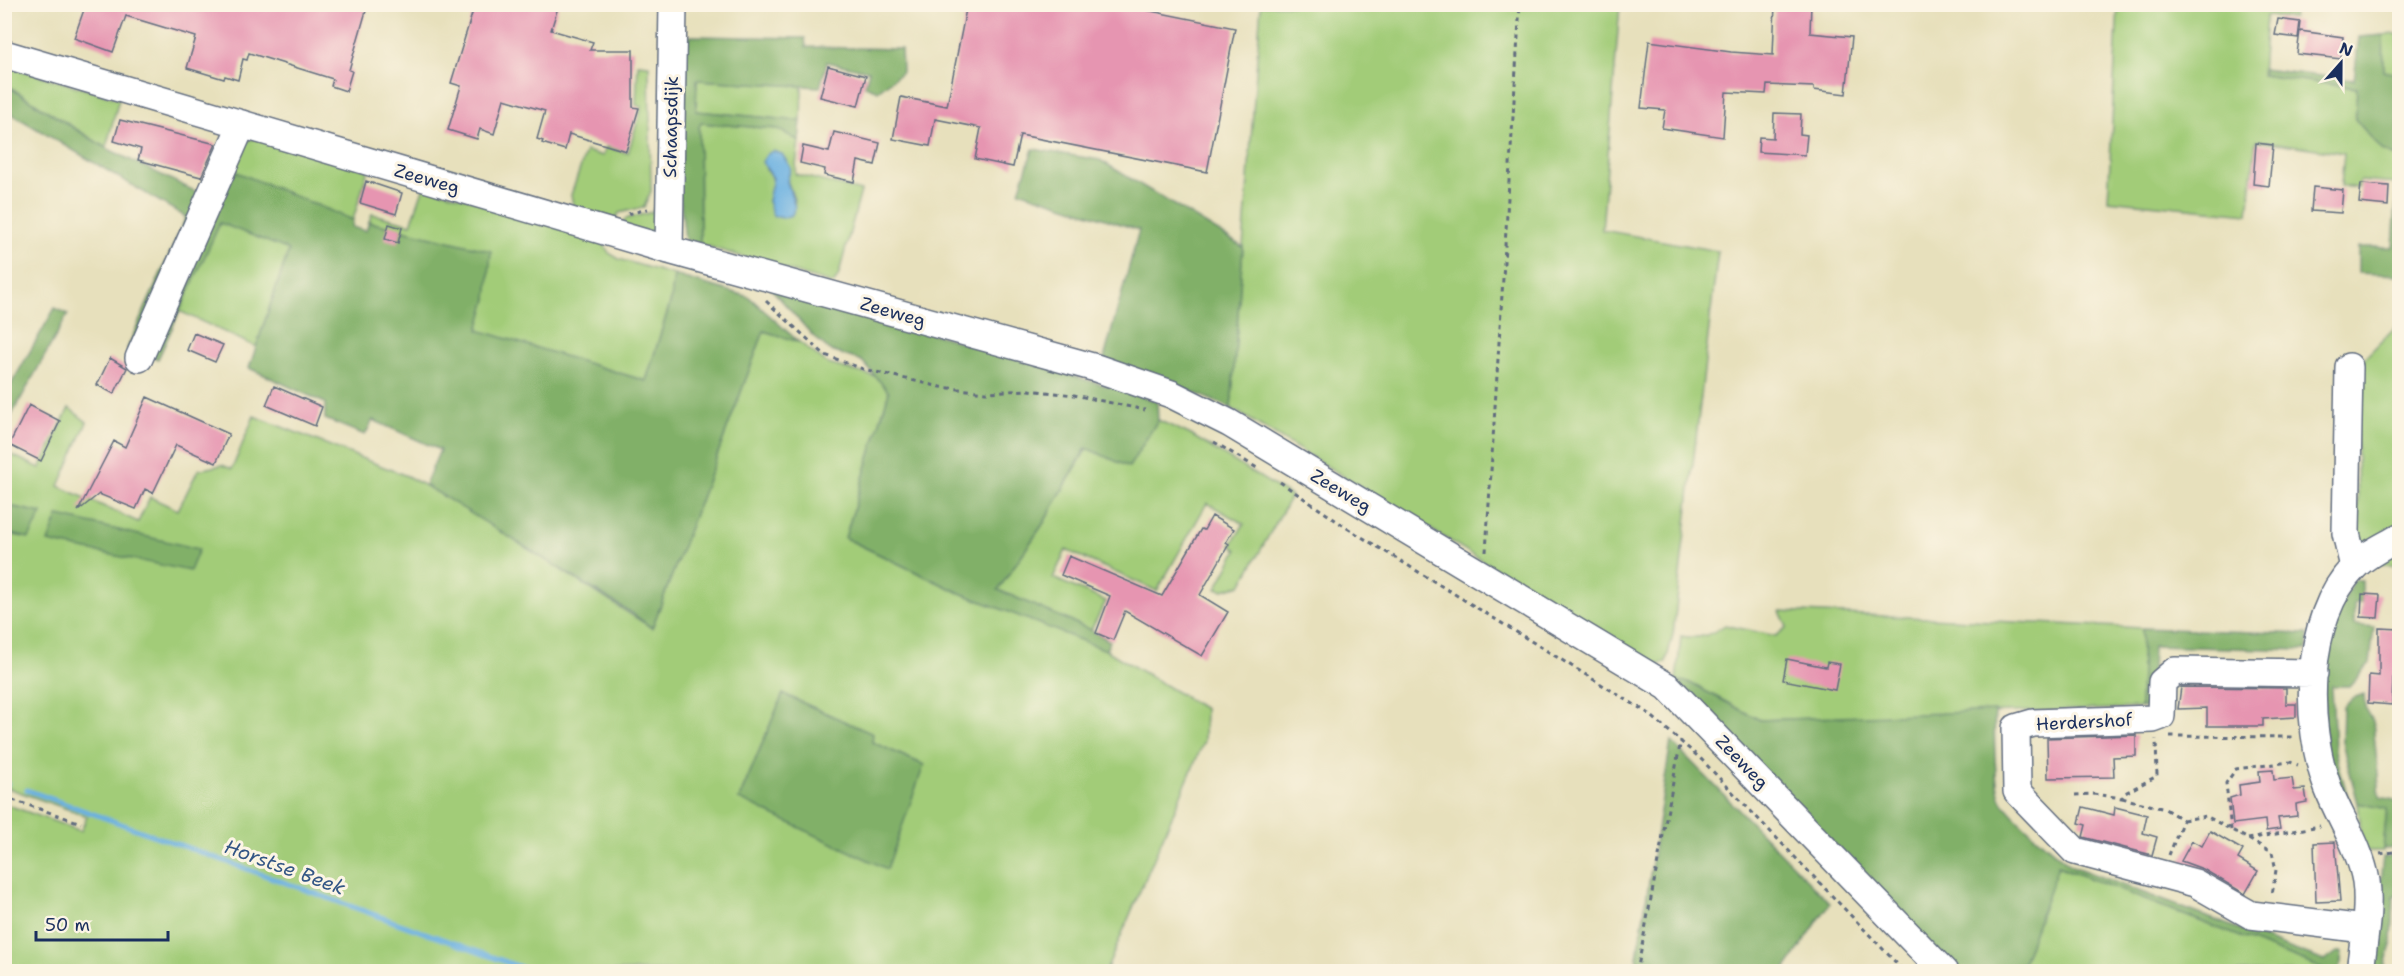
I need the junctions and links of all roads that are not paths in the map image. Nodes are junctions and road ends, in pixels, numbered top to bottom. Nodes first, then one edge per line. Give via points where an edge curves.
1 (673, 4) edge
2 (4, 54) edge
3 (242, 124) junction
4 (669, 250) junction
5 (139, 358) dead end
6 (2349, 367) dead end
7 (2400, 537) edge
8 (2354, 567) junction
9 (2314, 673) junction
10 (2364, 929) junction
11 (1944, 972) edge
12 (2360, 972) edge

1 - 4 street, Schaapsdijk
2 - 3 street, Zeeweg
3 - 4 street, Zeeweg
3 - 5 street
4 - 11 street, Zeeweg via 1096,368 1171,394 1229,423 1668,687
6 - 8 street via 2346,533
7 - 8 street
8 - 9 street via 2324,616
9 - 10 street via 2316,744 2328,789 2366,882
9 - 10 street, Herdershof via 2175,671 2162,682 2161,716 2153,719 2033,723 2016,728 2017,791 2075,851 2195,883 2251,915
10 - 12 street

